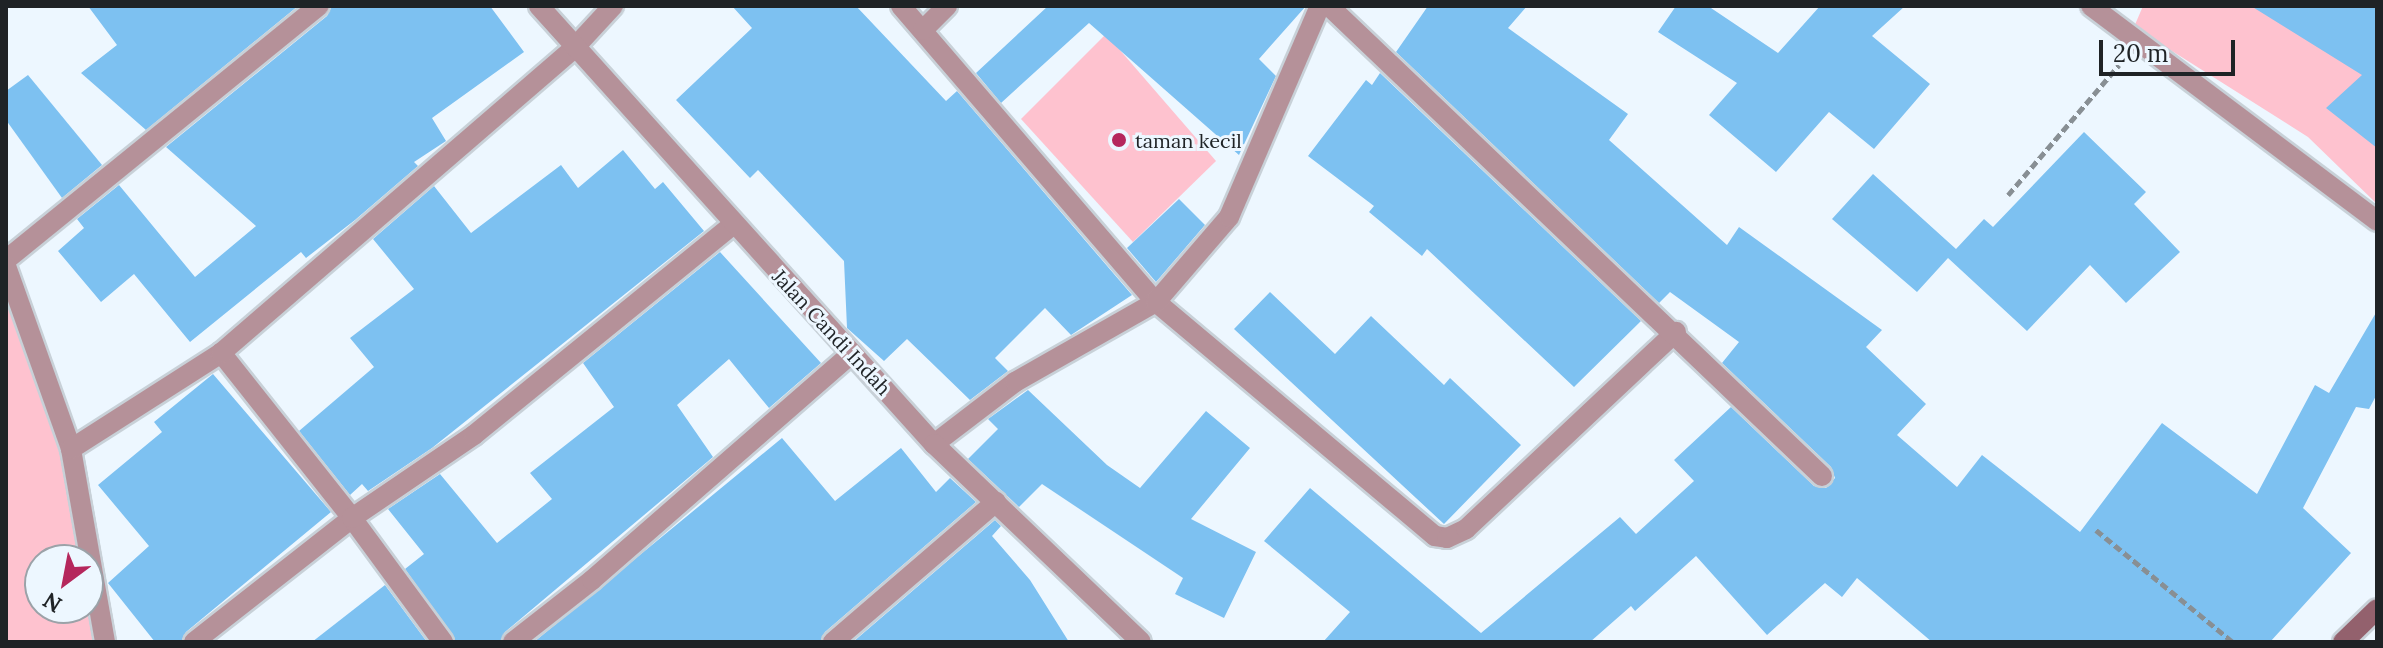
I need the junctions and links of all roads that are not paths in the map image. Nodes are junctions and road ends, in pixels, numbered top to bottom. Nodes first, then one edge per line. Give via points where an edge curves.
1 (319, 6) edge
2 (539, 6) edge
3 (613, 6) edge
4 (901, 6) edge
5 (947, 6) edge
6 (1320, 6) edge
7 (1329, 6) edge
8 (2091, 6) edge
9 (923, 30) junction
10 (575, 47) junction
11 (2377, 221) edge
12 (732, 225) junction
13 (6, 260) edge
14 (6, 266) edge
15 (1156, 302) junction
16 (1676, 332) junction
17 (221, 353) junction
18 (852, 353) junction
19 (934, 444) junction
20 (71, 449) junction
21 (1822, 476) dead end
22 (996, 502) junction
23 (352, 518) junction
24 (2377, 609) edge
25 (105, 642) edge
26 (194, 642) edge
27 (443, 642) edge
28 (513, 642) edge
29 (833, 642) edge
30 (1141, 642) edge
31 (2343, 642) edge

1 - 13 street
2 - 10 street, Jalan Candi Indah
3 - 10 street
4 - 9 street
5 - 9 street
6 - 15 street via 1229,217
7 - 16 street
8 - 11 street
9 - 15 street
10 - 12 street, Jalan Candi Indah
10 - 17 street
12 - 18 street, Jalan Candi Indah
12 - 23 street via 474,435
14 - 20 street
15 - 16 street via 1424,530 1447,538 1466,529
15 - 19 street via 1015,382
16 - 21 street
17 - 20 street
17 - 23 street
18 - 19 street, Jalan Candi Indah
18 - 28 street via 592,580
19 - 22 street, Jalan Candi Indah
20 - 25 street
22 - 29 street
22 - 30 street, Jalan Candi Indah
23 - 26 street
23 - 27 street
24 - 31 main road

